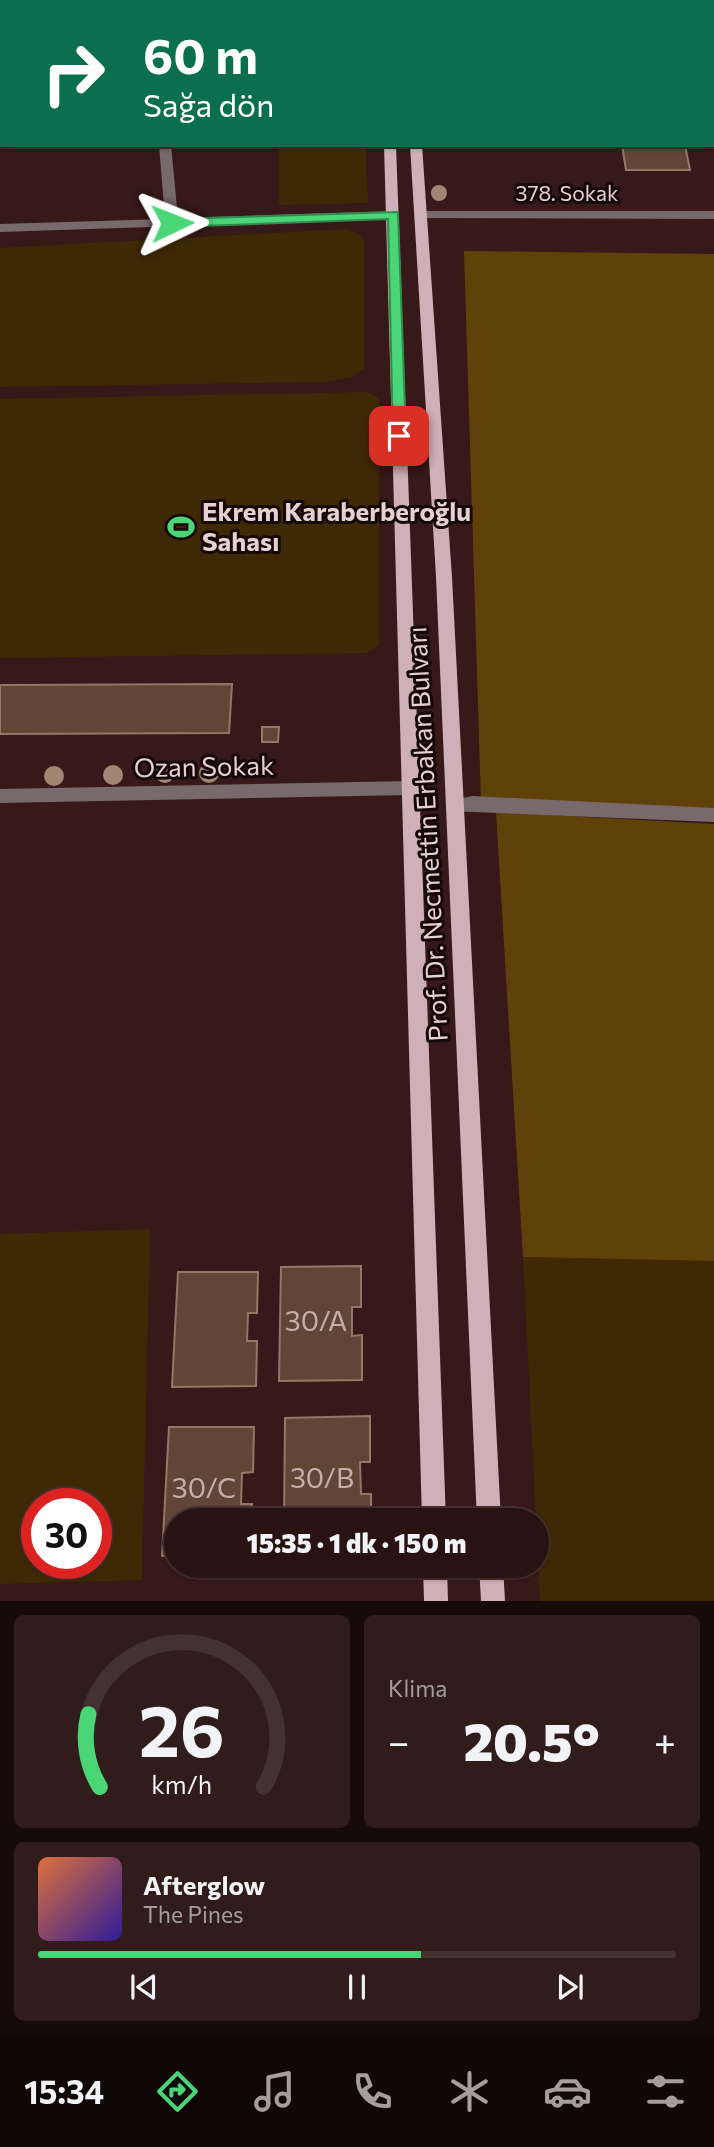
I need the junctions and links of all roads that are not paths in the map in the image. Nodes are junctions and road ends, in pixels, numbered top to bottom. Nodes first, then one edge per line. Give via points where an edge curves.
1 (166, 147) edge
2 (390, 147) edge
3 (416, 147) edge
4 (393, 215) junction
5 (420, 215) junction
6 (714, 215) edge
7 (172, 223) junction
8 (0, 229) edge
9 (409, 788) junction
10 (0, 796) edge
11 (455, 806) junction
12 (714, 815) edge
13 (434, 1508) edge
14 (488, 1508) edge
15 (435, 1578) edge
16 (492, 1578) edge
17 (436, 1601) edge
18 (493, 1601) edge

1 - 7 street
2 - 4 main road, Prof. Dr. Necmettin Erbakan Bulvarı
3 - 5 main road, Prof. Dr. Necmettin Erbakan Bulvarı
4 - 7 street
4 - 9 main road, Prof. Dr. Necmettin Erbakan Bulvarı
5 - 6 street, 378. Sokak
5 - 11 main road, Prof. Dr. Necmettin Erbakan Bulvarı
7 - 8 street
9 - 10 street, Ozan Sokak
9 - 13 main road, Prof. Dr. Necmettin Erbakan Bulvarı
11 - 12 street via 472,803
11 - 14 main road, Prof. Dr. Necmettin Erbakan Bulvarı
15 - 17 main road
16 - 18 main road

